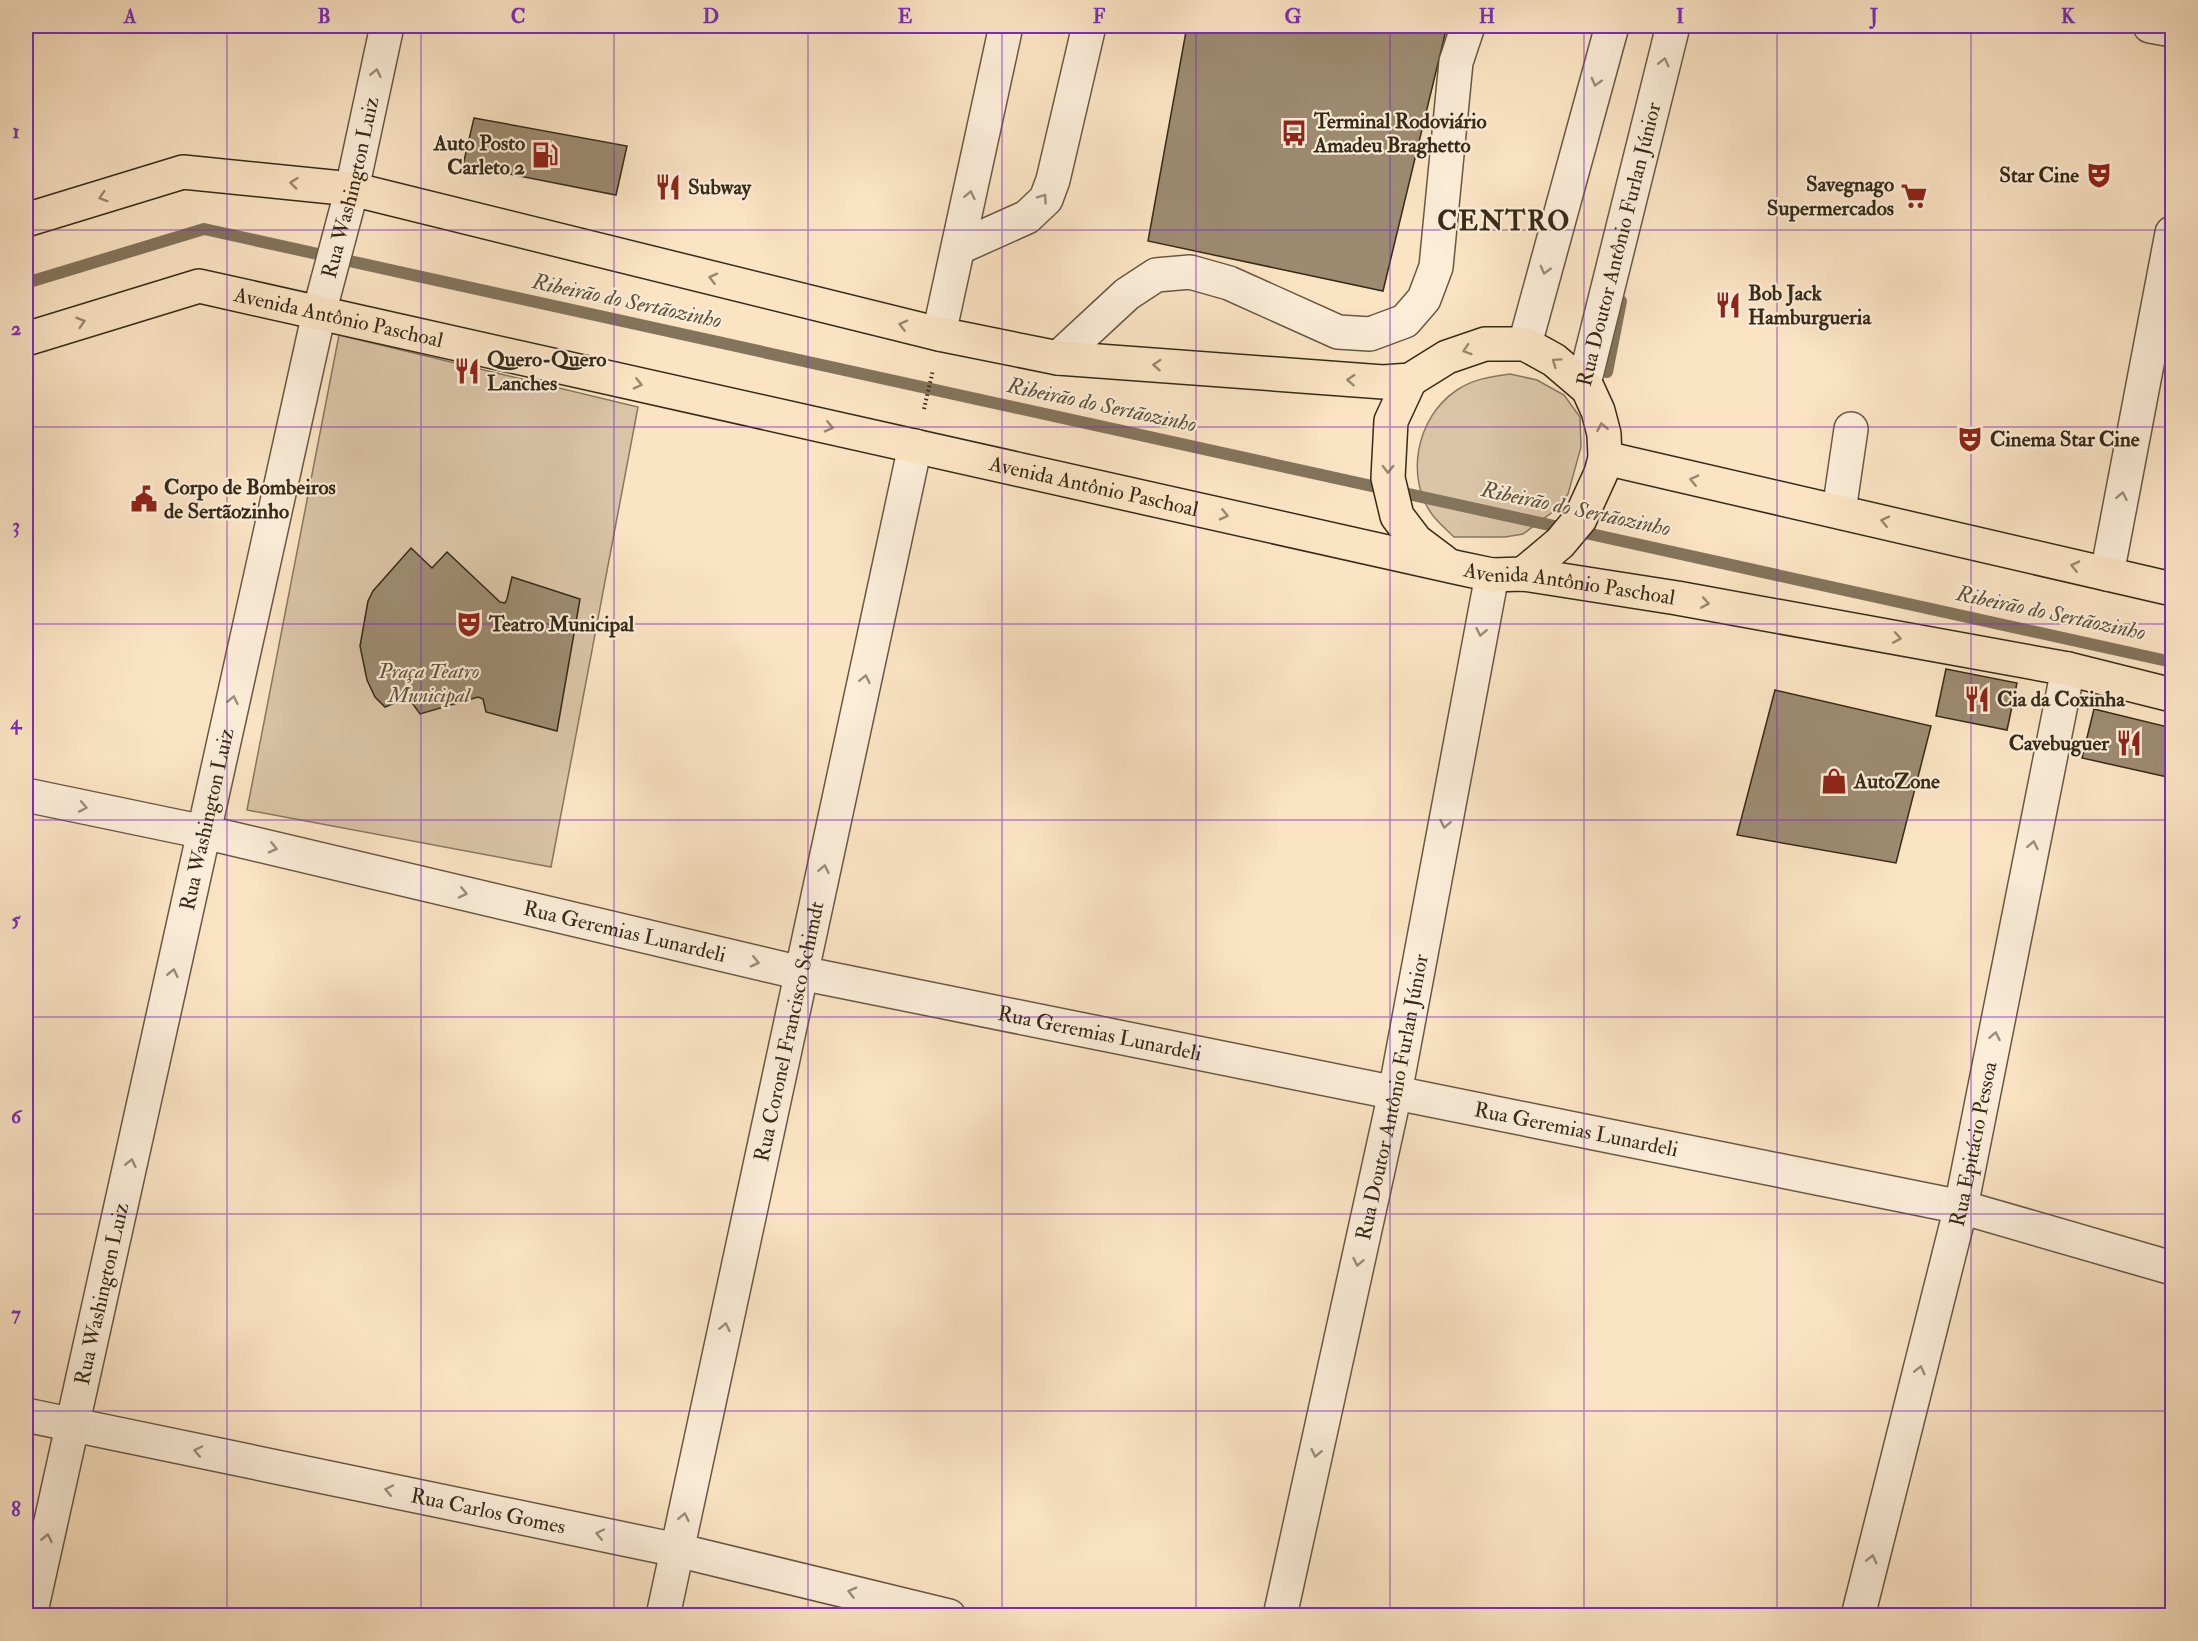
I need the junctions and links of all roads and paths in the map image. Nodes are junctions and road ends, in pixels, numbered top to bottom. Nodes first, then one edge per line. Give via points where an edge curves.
1 (387, 26) edge
2 (1006, 26) edge
3 (1089, 26) edge
4 (1468, 26) edge
5 (1612, 26) edge
6 (1673, 26) edge
7 (2150, 26) edge
8 (2172, 30) edge
9 (352, 189) junction
10 (26, 220) edge
11 (2172, 233) edge
12 (958, 248) junction
13 (319, 313) junction
14 (939, 334) junction
15 (26, 339) edge
16 (1525, 344) junction
17 (1058, 358) junction
18 (934, 366) dead end
19 (1410, 380) junction
20 (1584, 384) junction
21 (924, 412) dead end
22 (1851, 429) dead end
23 (915, 446) junction
24 (1603, 466) junction
25 (1839, 511) junction
26 (1448, 565) junction
27 (2107, 574) junction
28 (1507, 575) junction
29 (2172, 589) edge
30 (2068, 669) junction
31 (2172, 695) edge
32 (26, 795) edge
33 (204, 832) junction
34 (801, 972) junction
35 (1395, 1093) junction
36 (1961, 1207) junction
37 (2172, 1268) edge
38 (26, 1415) edge
39 (72, 1425) junction
40 (677, 1550) junction
41 (30, 1616) edge
42 (663, 1616) edge
43 (949, 1616) edge
44 (1280, 1616) edge
45 (1858, 1616) edge

9 -> 1 street, Rua Washington Luiz
12 -> 2 street
12 -> 3 street via 1027,216 1046,199
4 - 17 street via 1456,62 1436,267 1424,299 1405,321 1370,334 1338,332 1229,283 1190,272 1156,275 1127,294
5 -> 16 street
20 -> 6 street, Rua Doutor Antônio Furlan Júnior
7 - 8 street
9 -> 10 main road via 183,172
9 - 13 street, Rua Washington Luiz
14 -> 9 main road
27 -> 11 street
12 - 14 street
15 -> 13 main road, Avenida Antônio Paschoal via 199,286
13 -> 23 main road, Avenida Antônio Paschoal
33 -> 13 street, Rua Washington Luiz
14 - 17 main road
16 -> 19 main road via 1485,344 1447,357
20 -> 16 main road via 1554,360
19 -> 17 main road via 1383,382
18 - 21 path
19 -> 26 main road via 1391,421 1388,478 1397,516 1416,541
24 -> 20 main road, Rua Doutor Antônio Furlan Júnior via 1604,434
22 - 25 street
23 -> 26 main road, Avenida Antônio Paschoal
34 -> 23 street, Rua Coronel Francisco Schimdt
25 -> 24 main road via 1700,481
24 - 28 main road, Rua Doutor Antônio Furlan Júnior via 1580,519 1560,543
27 -> 25 main road
26 - 28 main road, Avenida Antônio Paschoal
27 - 29 main road
28 -> 30 main road, Avenida Antônio Paschoal via 1677,598
28 -> 35 street, Rua Doutor Antônio Furlan Júnior
30 - 31 main road, Avenida Antônio Paschoal
36 -> 30 street, Rua Epitácio Pessoa
32 -> 33 street, Rua Geremias Lunardeli
33 -> 34 street, Rua Geremias Lunardeli
39 -> 33 street, Rua Washington Luiz
34 - 35 street, Rua Geremias Lunardeli
40 -> 34 street, Rua Coronel Francisco Schimdt
35 - 36 street, Rua Geremias Lunardeli
35 -> 44 street, Rua Doutor Antônio Furlan Júnior
36 - 37 street, Rua Geremias Lunardeli
45 -> 36 street, Rua Epitácio Pessoa
38 - 39 street, Rua Carlos Gomes
40 -> 39 street, Rua Carlos Gomes
41 -> 39 street, Rua Washington Luiz
40 - 42 street, Rua Coronel Francisco Schimdt
43 -> 40 street, Rua Carlos Gomes

